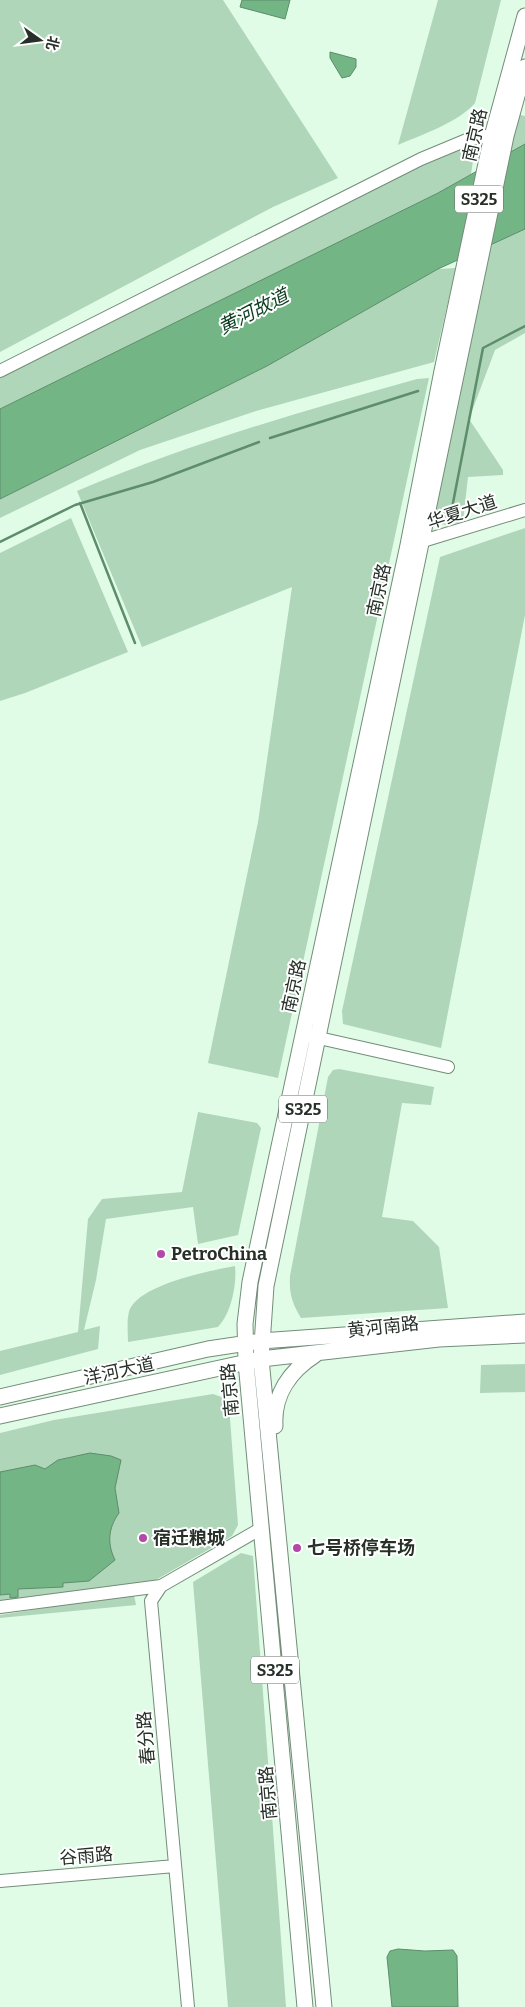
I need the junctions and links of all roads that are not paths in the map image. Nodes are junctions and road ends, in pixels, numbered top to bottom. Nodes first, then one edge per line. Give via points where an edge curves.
1 (525, 16) edge
2 (525, 68) edge
3 (519, 112) edge
4 (497, 137) junction
5 (0, 371) edge
6 (525, 510) edge
7 (414, 544) junction
8 (310, 1036) junction
9 (448, 1067) dead end
10 (525, 1322) edge
11 (525, 1335) edge
12 (261, 1341) junction
13 (245, 1343) junction
14 (319, 1353) junction
15 (261, 1359) junction
16 (246, 1362) junction
17 (0, 1397) edge
18 (0, 1416) edge
19 (262, 1528) junction
20 (280, 1545) junction
21 (161, 1586) junction
22 (131, 1590) junction
23 (151, 1601) junction
24 (0, 1608) edge
25 (175, 1866) junction
26 (0, 1880) edge
27 (188, 2007) edge
28 (305, 2007) edge
29 (324, 2007) edge

1 - 4 main road, 南京路 / S325
2 - 3 main road, 南京路 / S325
3 - 4 main road, 南京路 / S325
4 - 5 street via 469,139 421,159
4 - 7 main road, 南京路 / S325 via 442,371
4 - 7 main road, 南京路 / S325 via 483,254
6 - 7 street, 华夏大道
7 - 8 main road, 南京路 / S325
8 - 9 street
8 - 12 main road, 南京路 / S325 via 266,1286
8 - 13 main road, 南京路 / S325 via 250,1282
10 - 12 main road, 黄河南路
11 - 14 main road, 黄河南路 via 439,1339
12 - 13 main road, 黄河南路
12 - 15 main road, 南京路 / S325
13 - 16 main road, 南京路 / S325
13 - 17 main road, 洋河大道
14 - 15 main road, 黄河南路
14 - 20 main road via 289,1377 274,1419 283,1532
15 - 16 main road, 黄河南路
15 - 20 main road, 南京路 / S325
16 - 18 main road, 洋河大道
16 - 19 main road, 南京路 / S325
19 - 21 street
19 - 28 main road, 南京路 / S325
20 - 29 main road, 南京路 / S325
21 - 22 street
21 - 23 street
22 - 23 street
22 - 24 street
23 - 25 street, 春分路
25 - 26 street, 谷雨路
25 - 27 street, 春分路

